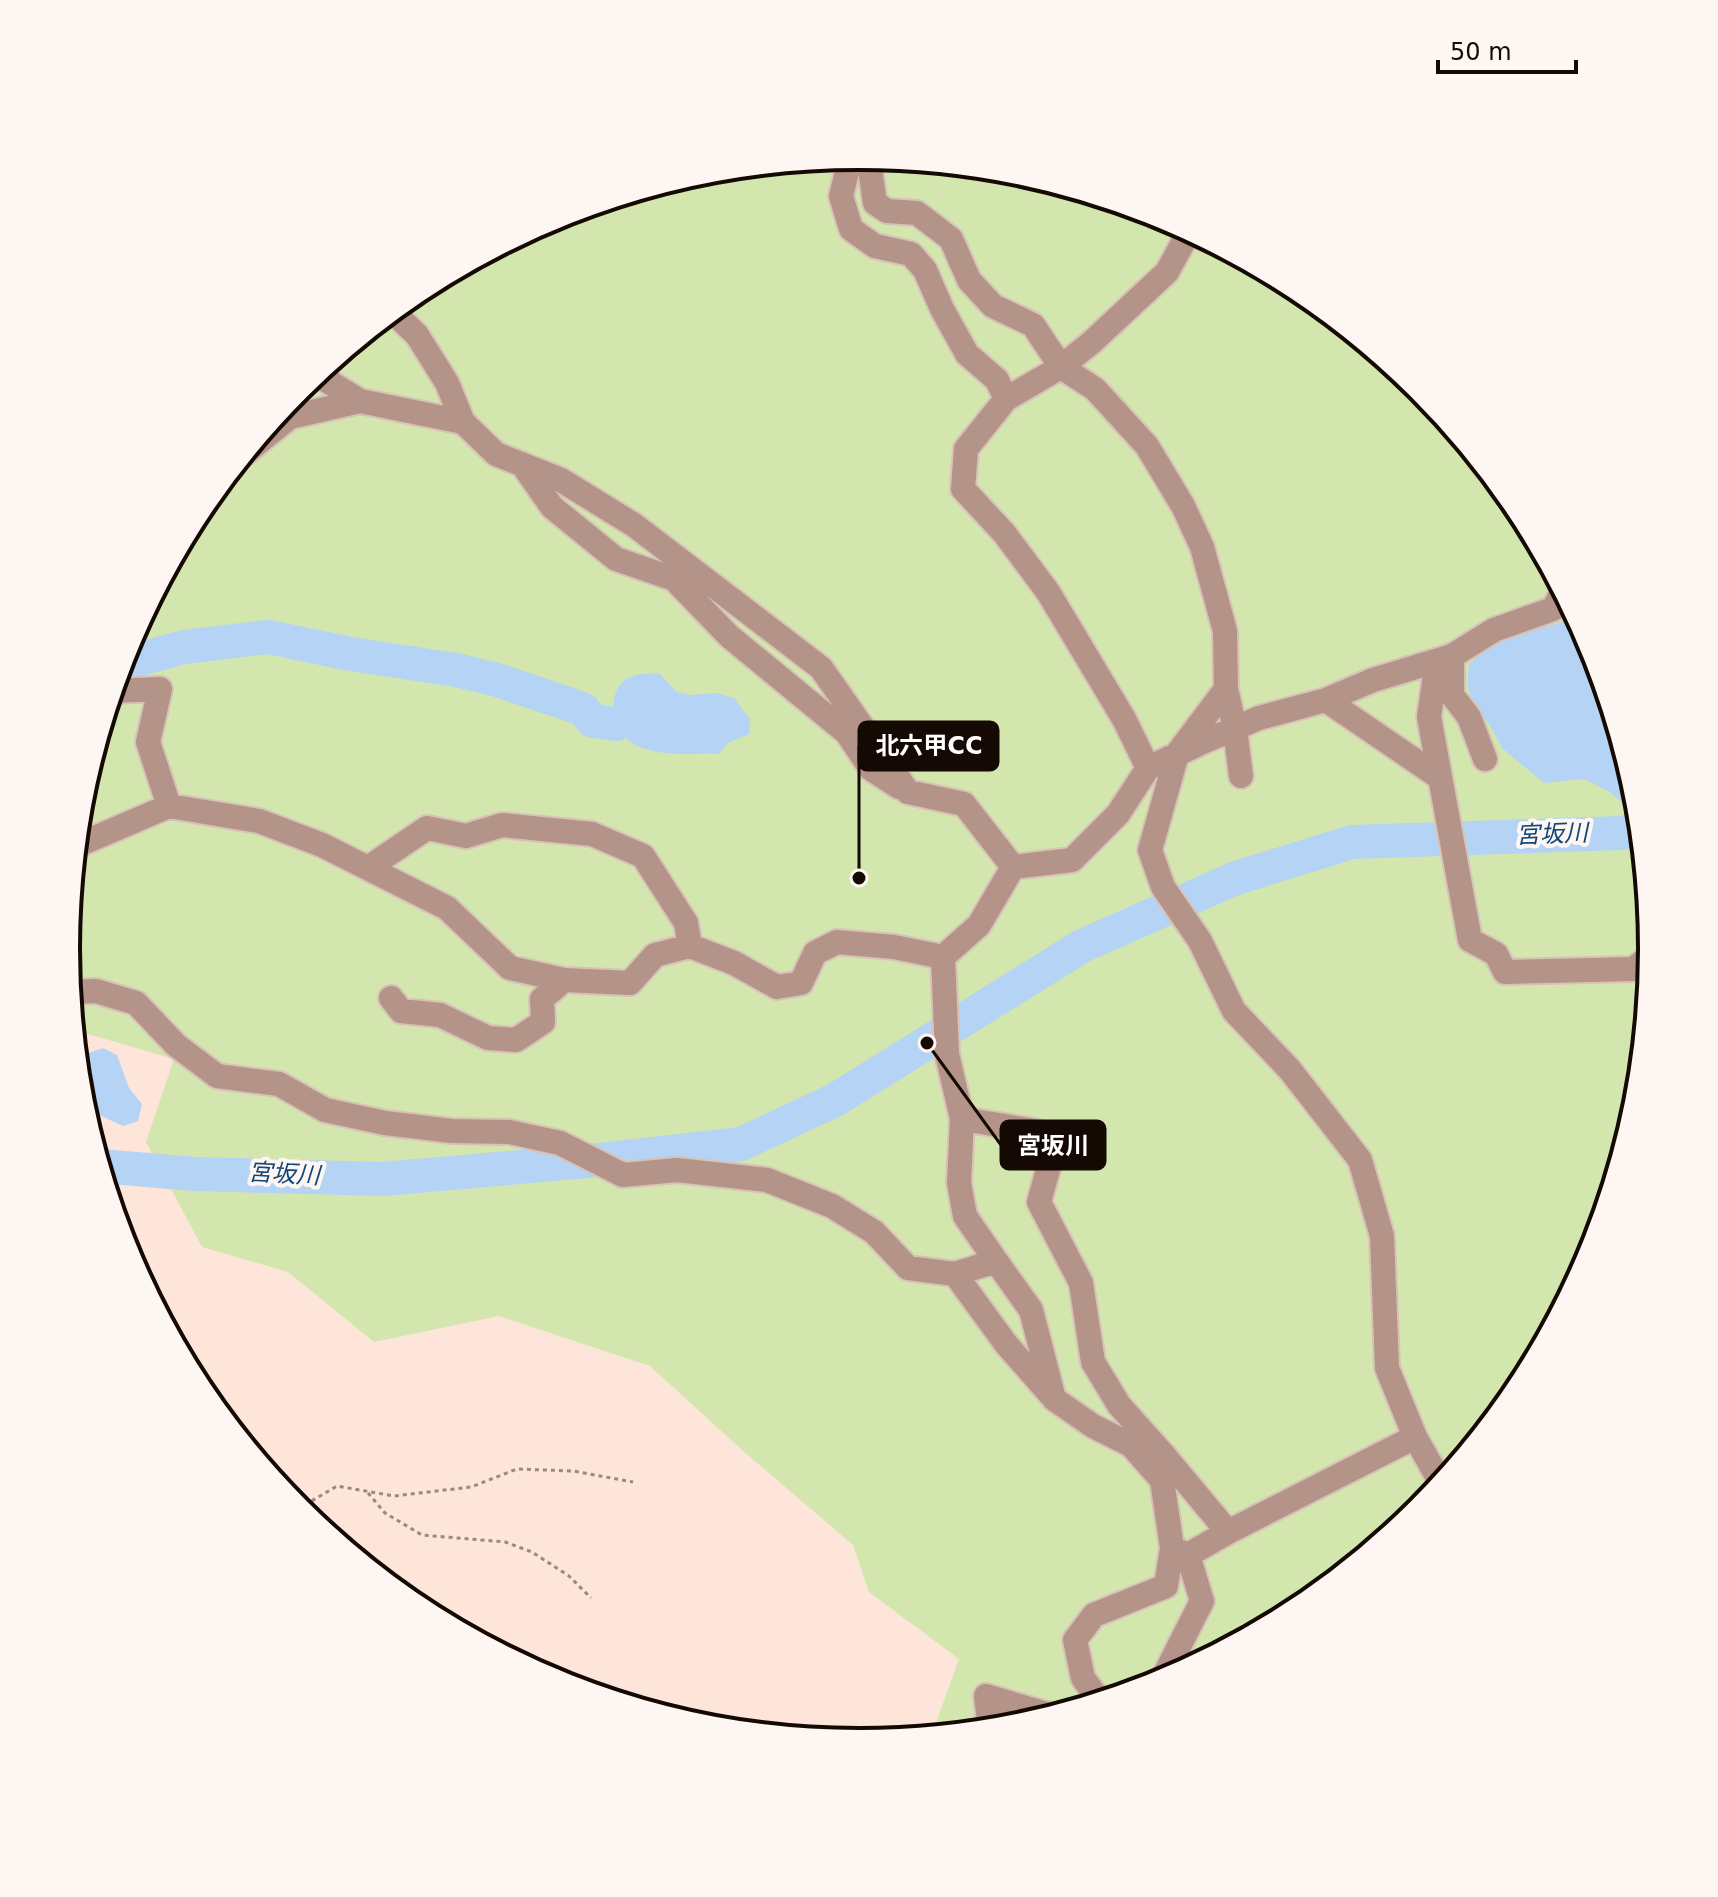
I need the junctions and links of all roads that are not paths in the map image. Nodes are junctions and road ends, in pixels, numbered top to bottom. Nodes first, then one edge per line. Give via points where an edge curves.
1 (847, 170) edge
2 (870, 170) edge
3 (1184, 241) edge
4 (400, 319) edge
5 (1061, 367) junction
6 (327, 380) edge
7 (1006, 399) junction
8 (360, 401) junction
9 (290, 417) edge
10 (463, 422) junction
11 (522, 464) junction
12 (1557, 602) edge
13 (1444, 659) junction
14 (1226, 689) junction
15 (124, 691) edge
16 (1326, 700) junction
17 (1235, 729) junction
18 (1177, 754) junction
19 (1485, 759) dead end
20 (1148, 768) junction
21 (1241, 776) dead end
22 (1439, 777) junction
23 (908, 792) junction
24 (169, 806) junction
25 (88, 841) edge
26 (1013, 867) junction
27 (368, 868) junction
28 (690, 946) junction
29 (943, 957) junction
30 (1637, 966) edge
31 (564, 980) junction
32 (82, 992) edge
33 (391, 998) dead end
34 (962, 1119) junction
35 (996, 1261) junction
36 (955, 1274) junction
37 (1054, 1399) junction
38 (1415, 1437) junction
39 (1435, 1473) edge
40 (1228, 1532) junction
41 (1180, 1552) junction
42 (1171, 1662) edge
43 (1093, 1691) edge
44 (1029, 1709) edge
45 (988, 1717) edge

1 - 7 lane via 841,196 851,229 875,246 911,254 925,270 967,354 997,380
2 - 5 lane via 875,203 887,211 917,213 951,239 969,280 993,306 1033,325
3 - 5 lane via 1167,272
4 - 10 lane via 417,335 447,383
5 - 7 lane
5 - 14 lane via 1095,389 1147,446 1183,506 1202,547 1225,631
6 - 8 lane
7 - 20 lane via 966,449 963,489 1048,592
8 - 9 lane
8 - 10 lane
10 - 11 lane via 496,454
11 - 23 lane via 561,480 634,525 821,668
11 - 23 lane via 552,507 616,559 674,579 729,636 847,733 871,769
12 - 13 lane via 1553,609 1494,630
13 - 16 lane
13 - 19 lane via 1452,695 1469,717
13 - 22 lane via 1429,717
14 - 17 lane
14 - 18 lane
15 - 24 lane via 160,689 148,742
16 - 17 lane
16 - 22 lane
17 - 18 lane
17 - 21 lane
18 - 20 lane
18 - 38 lane via 1150,850 1154,862 1234,1011 1290,1070 1360,1160 1382,1236 1387,1368
20 - 26 lane via 1118,814 1072,860
22 - 30 lane via 1470,940 1496,954 1505,972
23 - 26 lane via 964,804
24 - 25 lane
24 - 27 lane via 259,821
26 - 29 lane via 979,925
27 - 28 lane via 427,828 466,836 502,825 592,834 643,856 686,923
27 - 31 lane via 447,908 510,968
28 - 29 lane via 777,987 801,983 815,953 837,942
28 - 31 lane via 655,955 630,983
29 - 34 lane via 947,1054
31 - 33 lane via 542,999 543,1022 516,1040 488,1038 440,1015 401,1011
32 - 36 lane via 136,1003 176,1045 217,1076 279,1084 325,1110 385,1123 509,1132 560,1143 623,1175 677,1170 767,1180 832,1206 874,1232 908,1268
34 - 35 lane via 959,1183 965,1216
34 - 40 lane via 1035,1131 1052,1155 1039,1202 1081,1283 1093,1362 1119,1405
35 - 36 lane
35 - 37 lane via 1031,1310
36 - 37 lane
37 - 41 lane via 1131,1445 1162,1480
38 - 39 lane
38 - 40 lane
40 - 41 lane
41 - 42 lane via 1202,1601
41 - 43 lane via 1166,1586 1094,1615 1075,1640 1083,1678
44 - 45 lane via 986,1696

